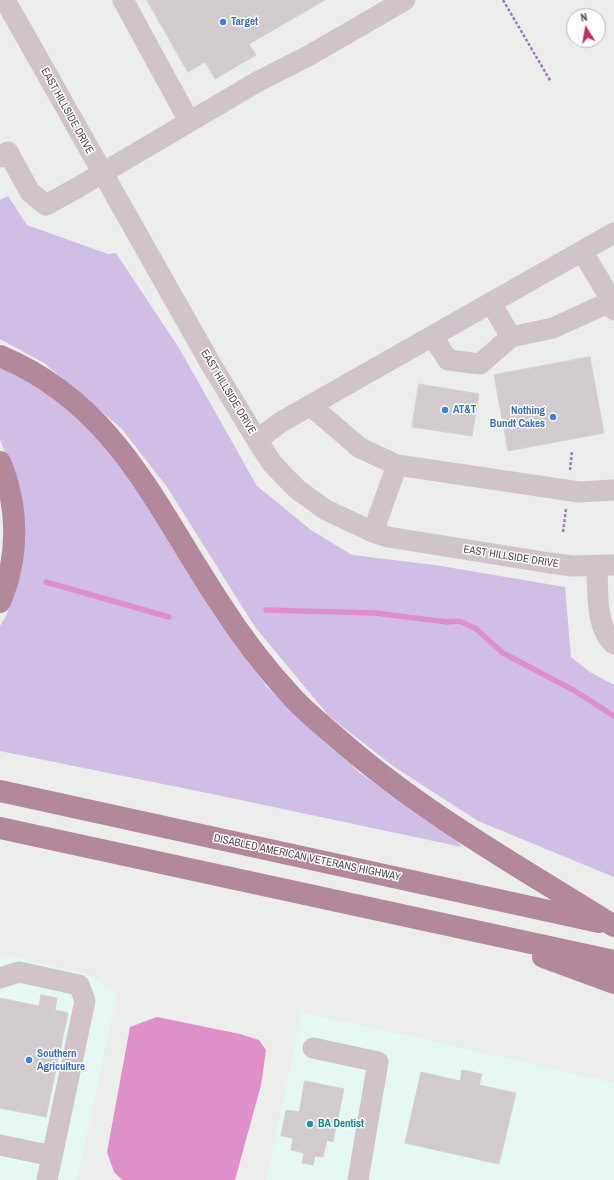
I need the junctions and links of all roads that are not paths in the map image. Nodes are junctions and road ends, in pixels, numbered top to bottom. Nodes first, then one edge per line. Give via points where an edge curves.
1 (5, 0) edge
2 (123, 0) edge
3 (405, 0) edge
4 (189, 121) junction
5 (3, 149) edge
6 (102, 173) junction
7 (614, 233) edge
8 (582, 251) junction
9 (491, 303) junction
10 (613, 305) edge
11 (433, 336) junction
12 (511, 337) junction
13 (0, 356) edge
14 (310, 406) junction
15 (257, 440) junction
16 (0, 462) edge
17 (397, 465) junction
18 (614, 490) edge
19 (373, 532) junction
20 (606, 566) edge
21 (0, 602) edge
22 (612, 641) edge
23 (0, 791) edge
24 (0, 828) edge
25 (614, 926) edge
26 (468, 929) junction
27 (614, 961) edge
28 (0, 978) edge
29 (614, 983) edge
30 (313, 1048) dead end
31 (0, 1145) edge
32 (52, 1156) junction
33 (47, 1180) edge
34 (358, 1180) edge

1 - 6 street, EAST HILLSIDE DRIVE
2 - 4 street
3 - 4 street
4 - 6 street
5 - 6 street via 30,192 46,205
6 - 15 street, EAST HILLSIDE DRIVE
7 - 8 street
8 - 9 street
8 - 10 street
9 - 11 street
9 - 12 street
10 - 12 street via 553,328
11 - 12 street via 448,360 480,364
11 - 14 street
13 - 25 highway via 42,378 73,401 114,442 158,501 218,600 268,669 295,700 365,762 433,813
14 - 15 street via 281,422
14 - 17 street via 360,448
15 - 19 street, EAST HILLSIDE DRIVE via 271,462 298,490 326,510
16 - 21 highway via 8,481 13,508 14,536 12,562
17 - 18 street via 579,492
17 - 19 street
19 - 20 street, EAST HILLSIDE DRIVE via 388,537 509,558 572,566
20 - 22 street via 599,614
23 - 25 highway, DISABLED AMERICAN VETERANS HIGHWAY
24 - 26 highway
26 - 27 highway
26 - 29 highway
28 - 32 street via 19,972 79,985 85,1001
30 - 34 street via 378,1062
31 - 32 street
32 - 33 street

